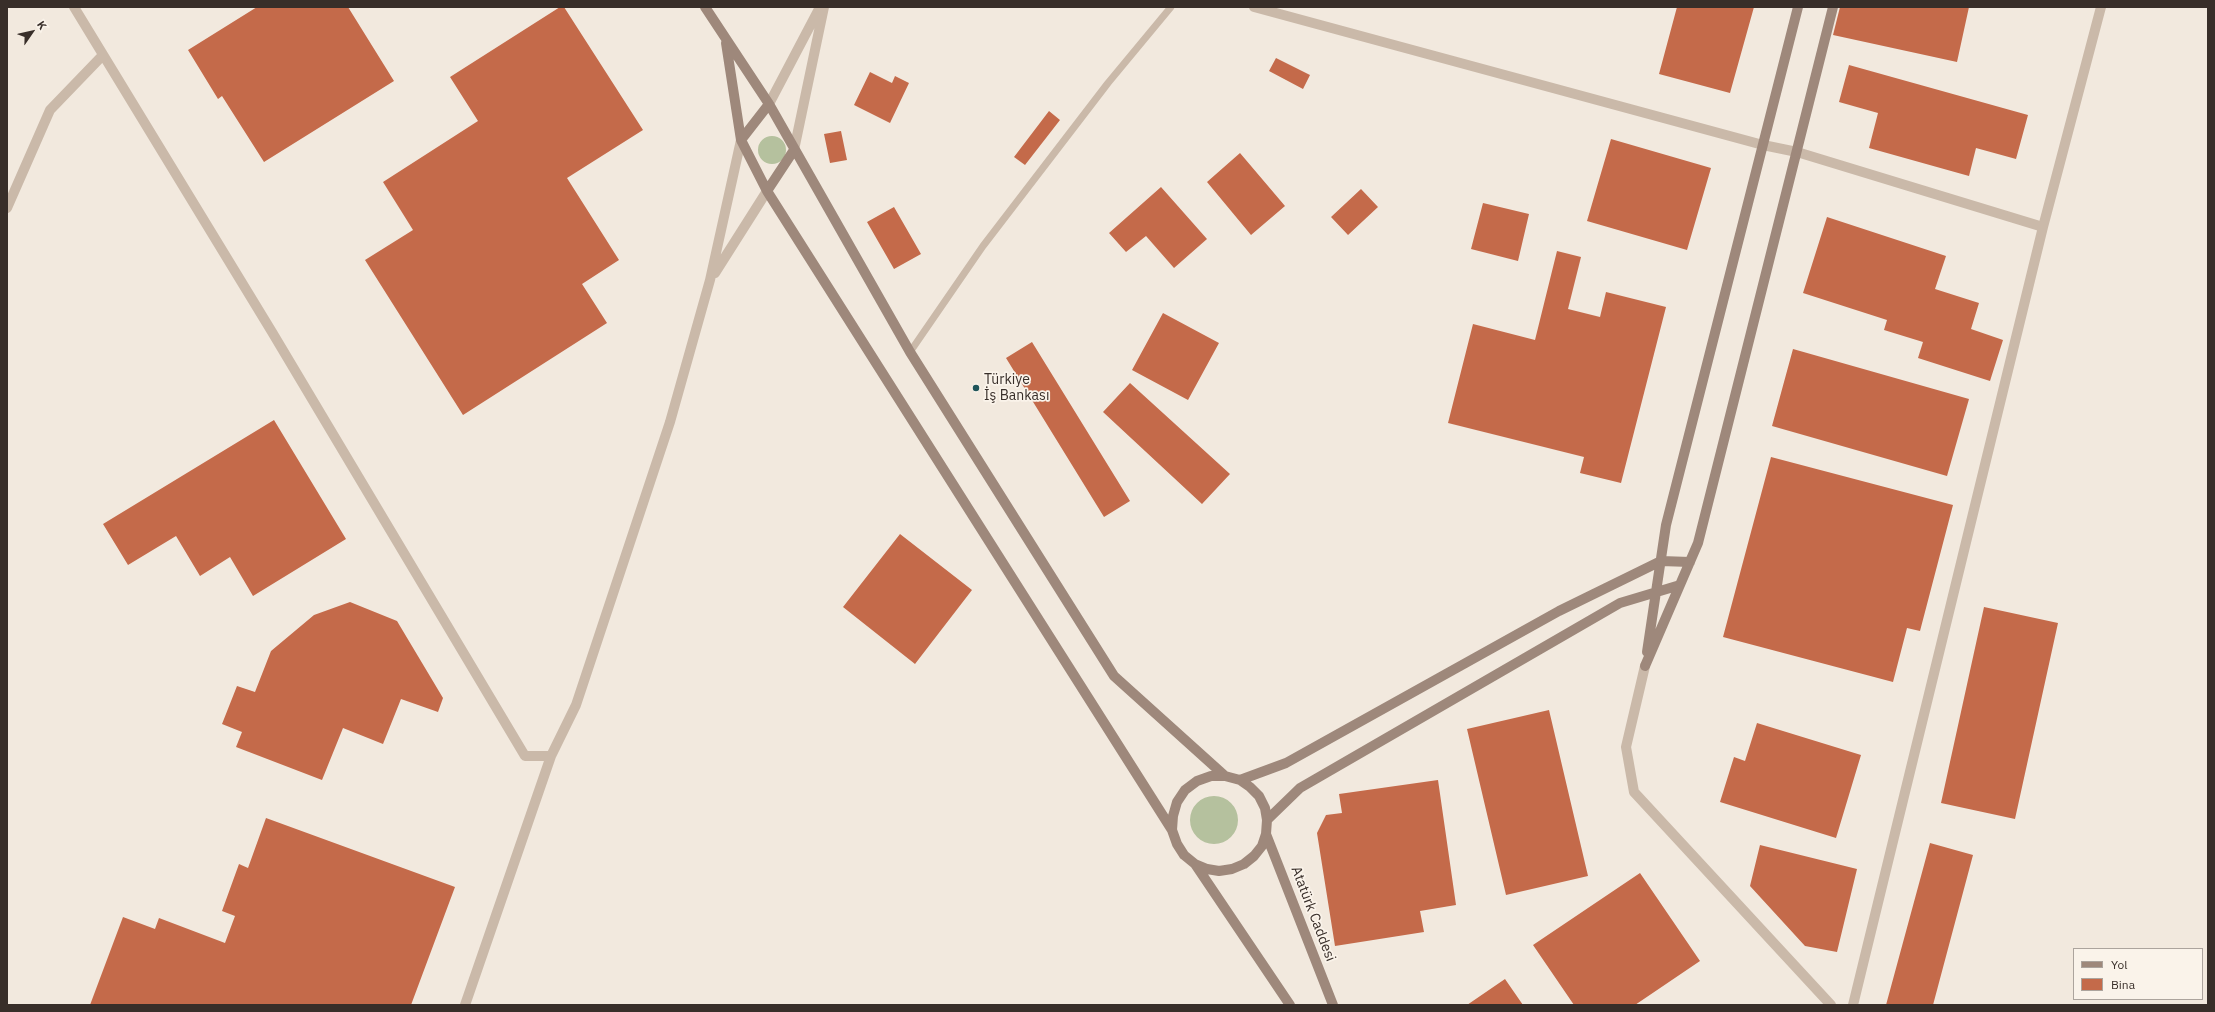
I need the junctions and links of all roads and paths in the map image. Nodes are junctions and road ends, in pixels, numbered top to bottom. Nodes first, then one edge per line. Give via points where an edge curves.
1 (74, 7) edge
2 (705, 7) edge
3 (820, 7) edge
4 (824, 7) edge
5 (1171, 7) edge
6 (1254, 7) edge
7 (1798, 7) edge
8 (1833, 7) edge
9 (2101, 7) edge
10 (725, 39) junction
11 (103, 55) junction
12 (769, 104) junction
13 (742, 140) junction
14 (1762, 145) junction
15 (794, 150) junction
16 (1797, 152) junction
17 (767, 191) junction
18 (7, 208) edge
19 (2043, 227) junction
20 (710, 280) junction
21 (910, 352) junction
22 (1661, 561) junction
23 (1690, 562) junction
24 (1680, 585) junction
25 (1656, 592) junction
26 (1646, 666) junction
27 (551, 756) junction
28 (1226, 776) junction
29 (1240, 780) junction
30 (1267, 820) junction
31 (1172, 830) junction
32 (1266, 834) junction
33 (1195, 864) junction
34 (465, 1005) edge
35 (1290, 1005) edge
36 (1333, 1005) edge
37 (1831, 1005) edge
38 (1853, 1005) edge

1 - 11 street
2 - 10 street
3 - 12 street
4 - 15 street
5 - 21 lane via 983,246
6 - 14 street
7 - 14 street
8 - 16 street
9 - 19 street
10 - 12 street
10 - 13 street
11 - 18 street via 50,110
11 - 27 street via 525,756
12 - 13 street
12 - 15 street
13 - 17 street
13 - 20 street
14 - 16 street
14 - 22 street via 1666,525
15 - 17 street
15 - 21 street
16 - 19 street
16 - 23 street via 1700,536
17 - 20 street
17 - 31 street
19 - 38 street
20 - 27 street via 670,422 576,705
21 - 28 street via 1114,676
22 - 23 street
22 - 25 street
22 - 29 street via 1558,610 1286,763
23 - 24 street
24 - 25 street
24 - 26 street
25 - 26 street
25 - 30 street via 1620,603 1300,788
26 - 37 street via 1626,747 1634,792
27 - 34 street
28 - 29 street
28 - 31 street via 1211,776 1197,781 1185,790 1172,816
29 - 30 street via 1259,796
30 - 32 street
31 - 33 street via 1184,855
32 - 33 street via 1262,846 1244,864 1219,871
32 - 36 street, Atatürk Caddesi
33 - 35 street

